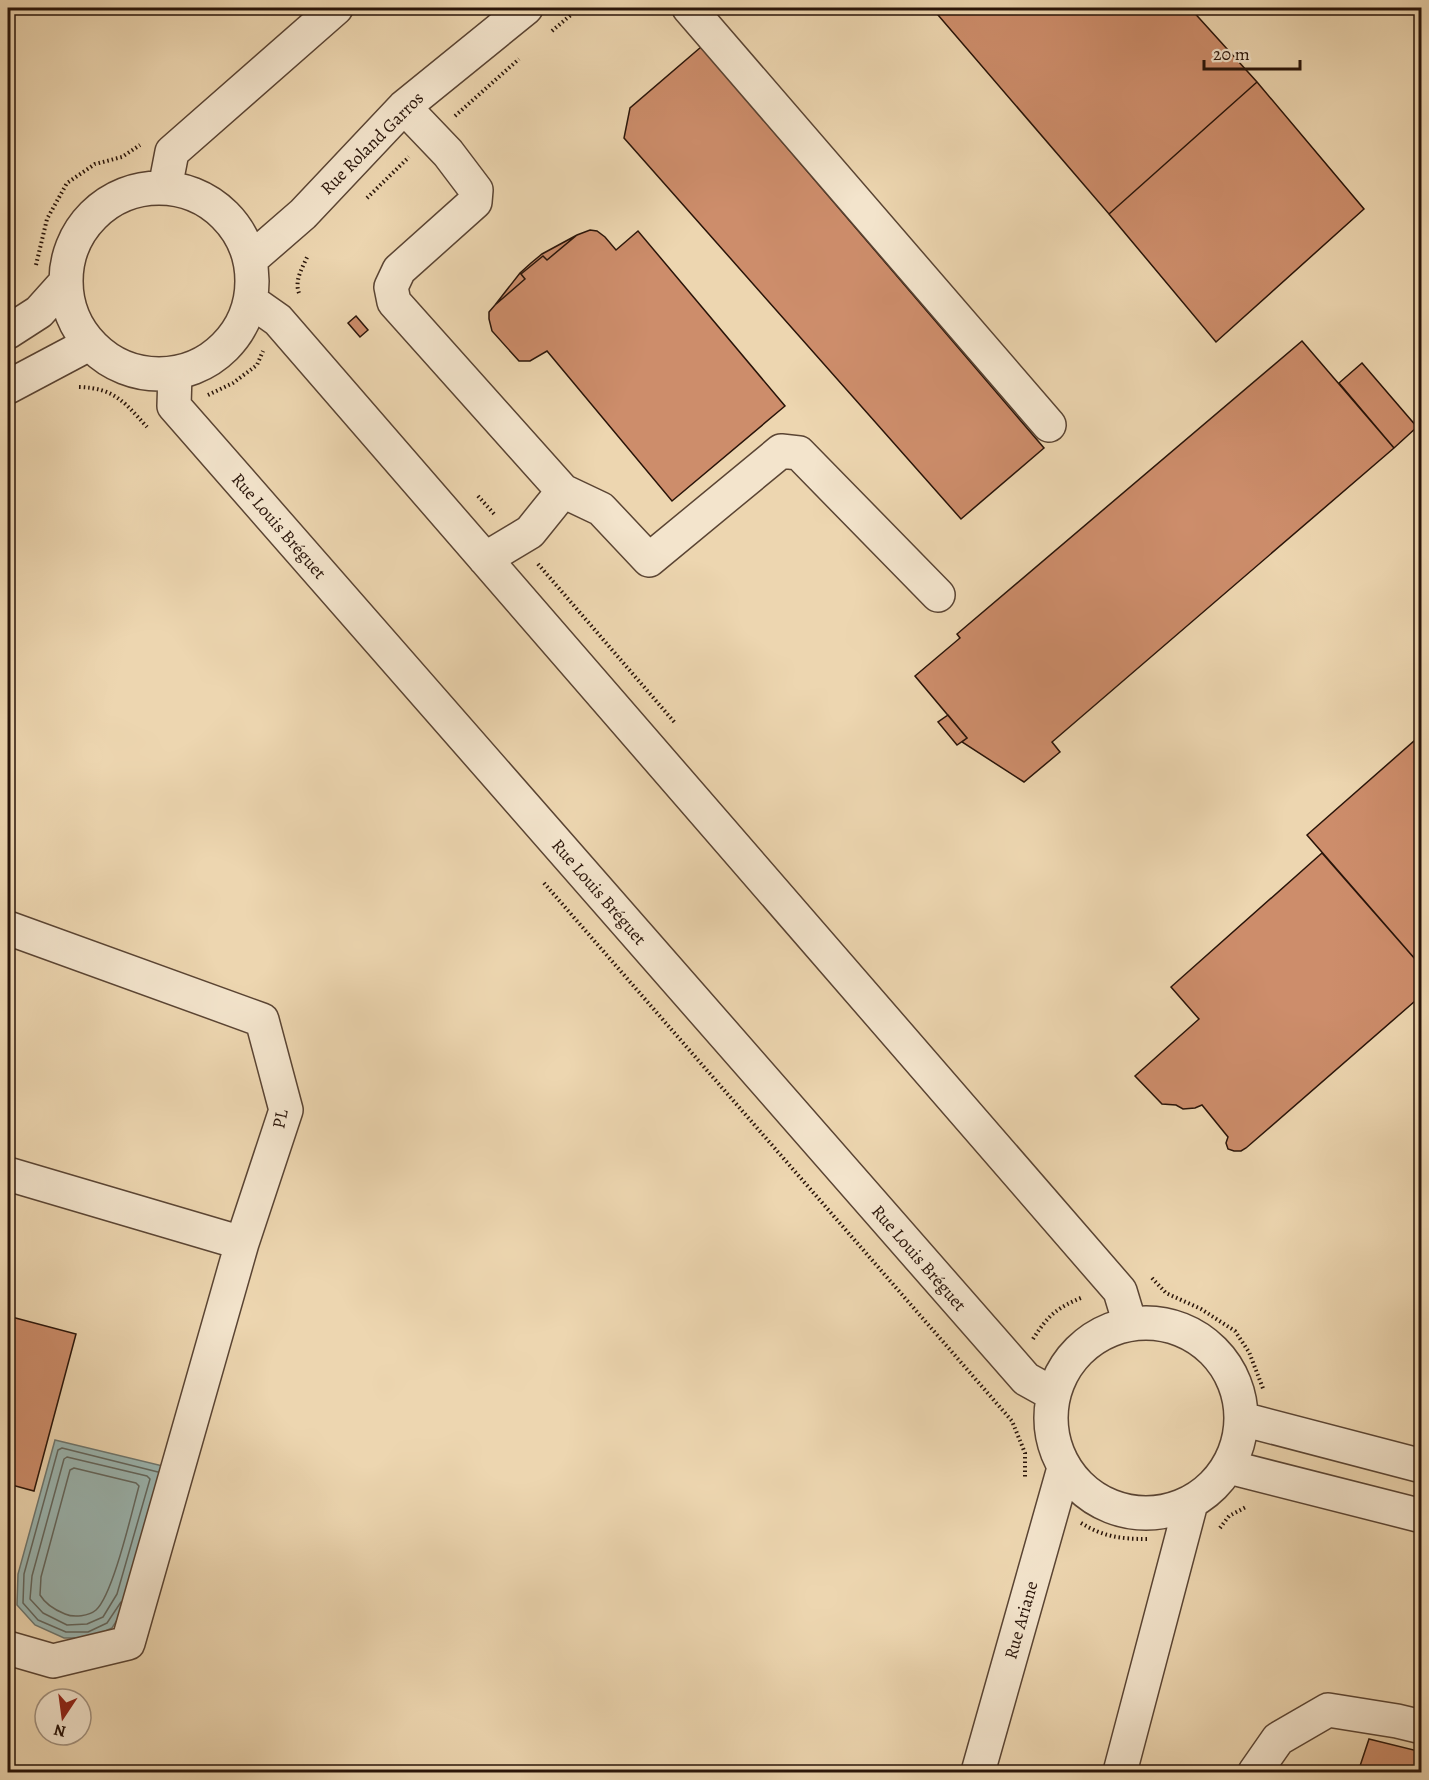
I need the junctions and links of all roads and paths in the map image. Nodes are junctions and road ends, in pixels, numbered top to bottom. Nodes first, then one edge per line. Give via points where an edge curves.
1 (336, 8) edge
2 (526, 8) edge
3 (579, 8) edge
4 (688, 8) edge
5 (544, 38) dead end
6 (527, 53) dead end
7 (404, 107) junction
8 (432, 135) junction
9 (165, 188) junction
10 (366, 199) dead end
11 (309, 254) dead end
12 (250, 260) junction
13 (65, 282) junction
14 (251, 301) junction
15 (279, 320) junction
16 (8, 332) edge
17 (89, 344) junction
18 (175, 373) junction
19 (8, 387) edge
20 (70, 389) dead end
21 (177, 410) junction
22 (135, 414) junction
23 (1049, 425) dead end
24 (151, 432) dead end
25 (563, 491) junction
26 (477, 496) dead end
27 (517, 539) junction
28 (485, 559) junction
29 (938, 595) dead end
30 (679, 728) dead end
31 (538, 876) dead end
32 (8, 928) edge
33 (8, 1174) edge
34 (242, 1243) junction
35 (1120, 1291) junction
36 (1130, 1324) junction
37 (1039, 1387) junction
38 (1267, 1398) dead end
39 (999, 1406) junction
40 (1242, 1419) junction
41 (1422, 1466) edge
42 (1229, 1467) junction
43 (1064, 1468) junction
44 (1055, 1501) junction
45 (1191, 1503) junction
46 (1251, 1505) dead end
47 (1422, 1516) edge
48 (1182, 1534) junction
49 (8, 1648) edge
50 (1422, 1727) edge
51 (978, 1773) edge
52 (1120, 1773) edge
53 (1255, 1773) edge

1 - 9 street via 172,152
2 - 7 street, Rue Roland Garros
3 - 5 path
4 - 23 street
6 - 8 path
7 - 8 street
7 - 12 street, Rue Roland Garros via 303,214
8 - 10 path
8 - 25 street via 476,190 475,202 399,270 391,287 394,302
9 - 12 street via 194,195 219,210 239,232
9 - 13 street via 140,190 95,213 78,234 68,257
11 - 15 path via 297,290 304,302
12 - 14 street
13 - 16 street via 39,312
13 - 17 street via 76,326
14 - 15 street
14 - 18 street via 241,326 224,349 202,365
15 - 21 path via 256,365 233,383
15 - 28 street
17 - 18 street via 114,364 144,374
17 - 19 street
18 - 21 street
20 - 22 path via 100,389 123,400
21 - 22 path
21 - 37 street, Rue Louis Bréguet
22 - 24 path
25 - 27 street via 530,532
25 - 29 street via 601,509 649,560 781,452 799,453
26 - 27 path
27 - 28 street
27 - 30 path
28 - 35 street
31 - 39 path
32 - 34 street, PL via 262,1020 285,1110
33 - 34 street
34 - 49 street via 128,1643 53,1660
35 - 36 street
35 - 37 path via 1084,1297 1062,1306 1045,1320 1026,1351
35 - 38 path via 1146,1271 1166,1293 1235,1331 1249,1352
36 - 37 street via 1105,1331 1084,1345
36 - 40 street via 1167,1325 1185,1330 1209,1345 1227,1366 1239,1391
37 - 39 path
37 - 43 street
39 - 44 path via 1012,1421 1025,1453 1026,1492
40 - 41 street
40 - 42 street via 1239,1443
42 - 45 street via 1213,1487
42 - 47 street
43 - 44 street, Rue Ariane
43 - 45 street via 1082,1490 1107,1506 1134,1513 1163,1513
44 - 48 path via 1100,1534 1152,1539
44 - 51 street, Rue Ariane
45 - 48 street
46 - 48 path via 1229,1516 1213,1542
48 - 52 street
50 - 53 street via 1328,1710 1278,1739

